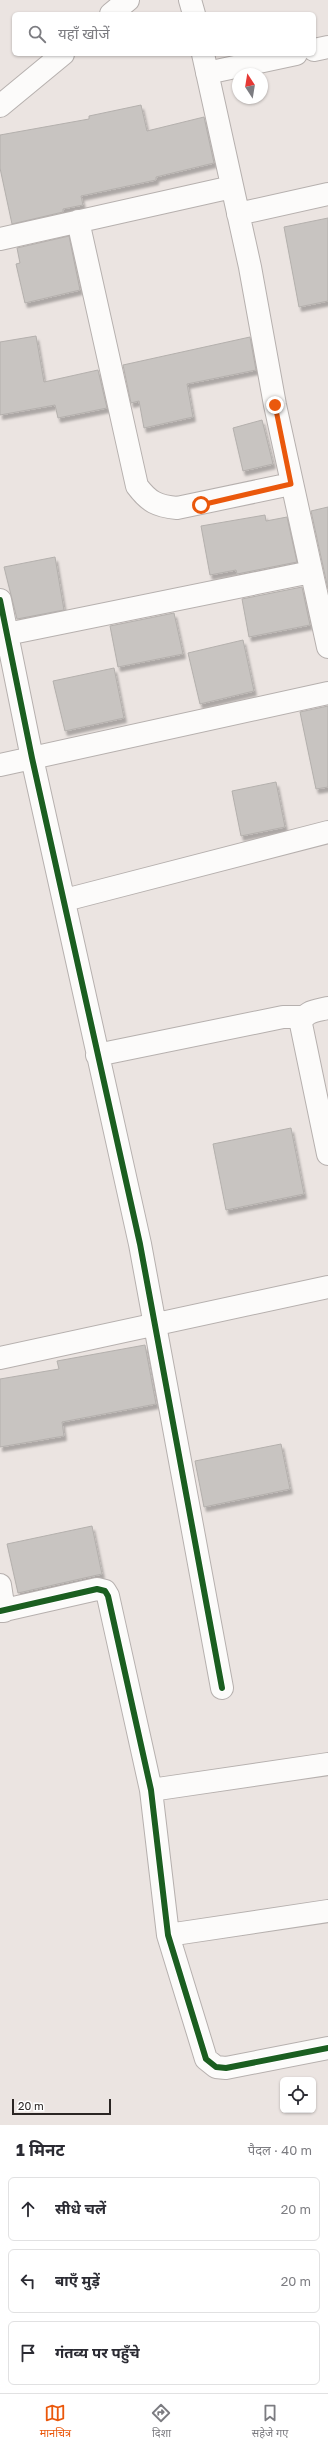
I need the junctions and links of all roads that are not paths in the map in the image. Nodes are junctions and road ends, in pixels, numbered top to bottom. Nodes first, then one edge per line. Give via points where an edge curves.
1 (128, 0) edge
2 (190, 0) edge
3 (113, 12) edge
4 (193, 12) edge
5 (328, 47) edge
6 (316, 50) edge
7 (60, 56) edge
8 (278, 56) edge
9 (205, 64) edge
10 (0, 106) edge
11 (232, 187) junction
12 (328, 194) edge
13 (238, 214) junction
14 (78, 221) junction
15 (0, 239) edge
16 (291, 484) junction
17 (310, 572) junction
18 (0, 600) edge
19 (7, 634) junction
20 (328, 647) edge
21 (328, 693) edge
22 (32, 758) junction
23 (0, 765) edge
24 (328, 832) edge
25 (65, 900) junction
26 (328, 1008) edge
27 (302, 1017) junction
28 (97, 1055) junction
29 (328, 1154) edge
30 (328, 1287) edge
31 (155, 1323) junction
32 (0, 1358) edge
33 (0, 1585) edge
34 (2, 1611) edge
35 (222, 1688) dead end
36 (328, 1764) edge
37 (151, 1790) junction
38 (328, 1911) edge
39 (168, 1935) junction
40 (328, 2048) edge

1 - 3 street
2 - 4 street
5 - 6 street
7 - 10 street
8 - 9 street
9 - 11 street
11 - 13 street
11 - 14 street
12 - 13 street
13 - 16 street
14 - 15 street
14 - 16 street via 137,486 147,500 159,506 177,508
16 - 17 street
17 - 19 street
17 - 20 street
18 - 19 street
19 - 22 street
21 - 22 street
22 - 23 street
22 - 25 street
24 - 25 street
25 - 28 street
26 - 27 street
27 - 28 street via 283,1017
27 - 29 street via 301,1034
28 - 31 street via 140,1244
30 - 31 street
31 - 32 street
31 - 35 street
33 - 34 street
34 - 37 street via 97,1589 105,1591 110,1602
36 - 37 street
37 - 39 street
38 - 39 street
39 - 40 street via 203,2052 210,2064 226,2068

